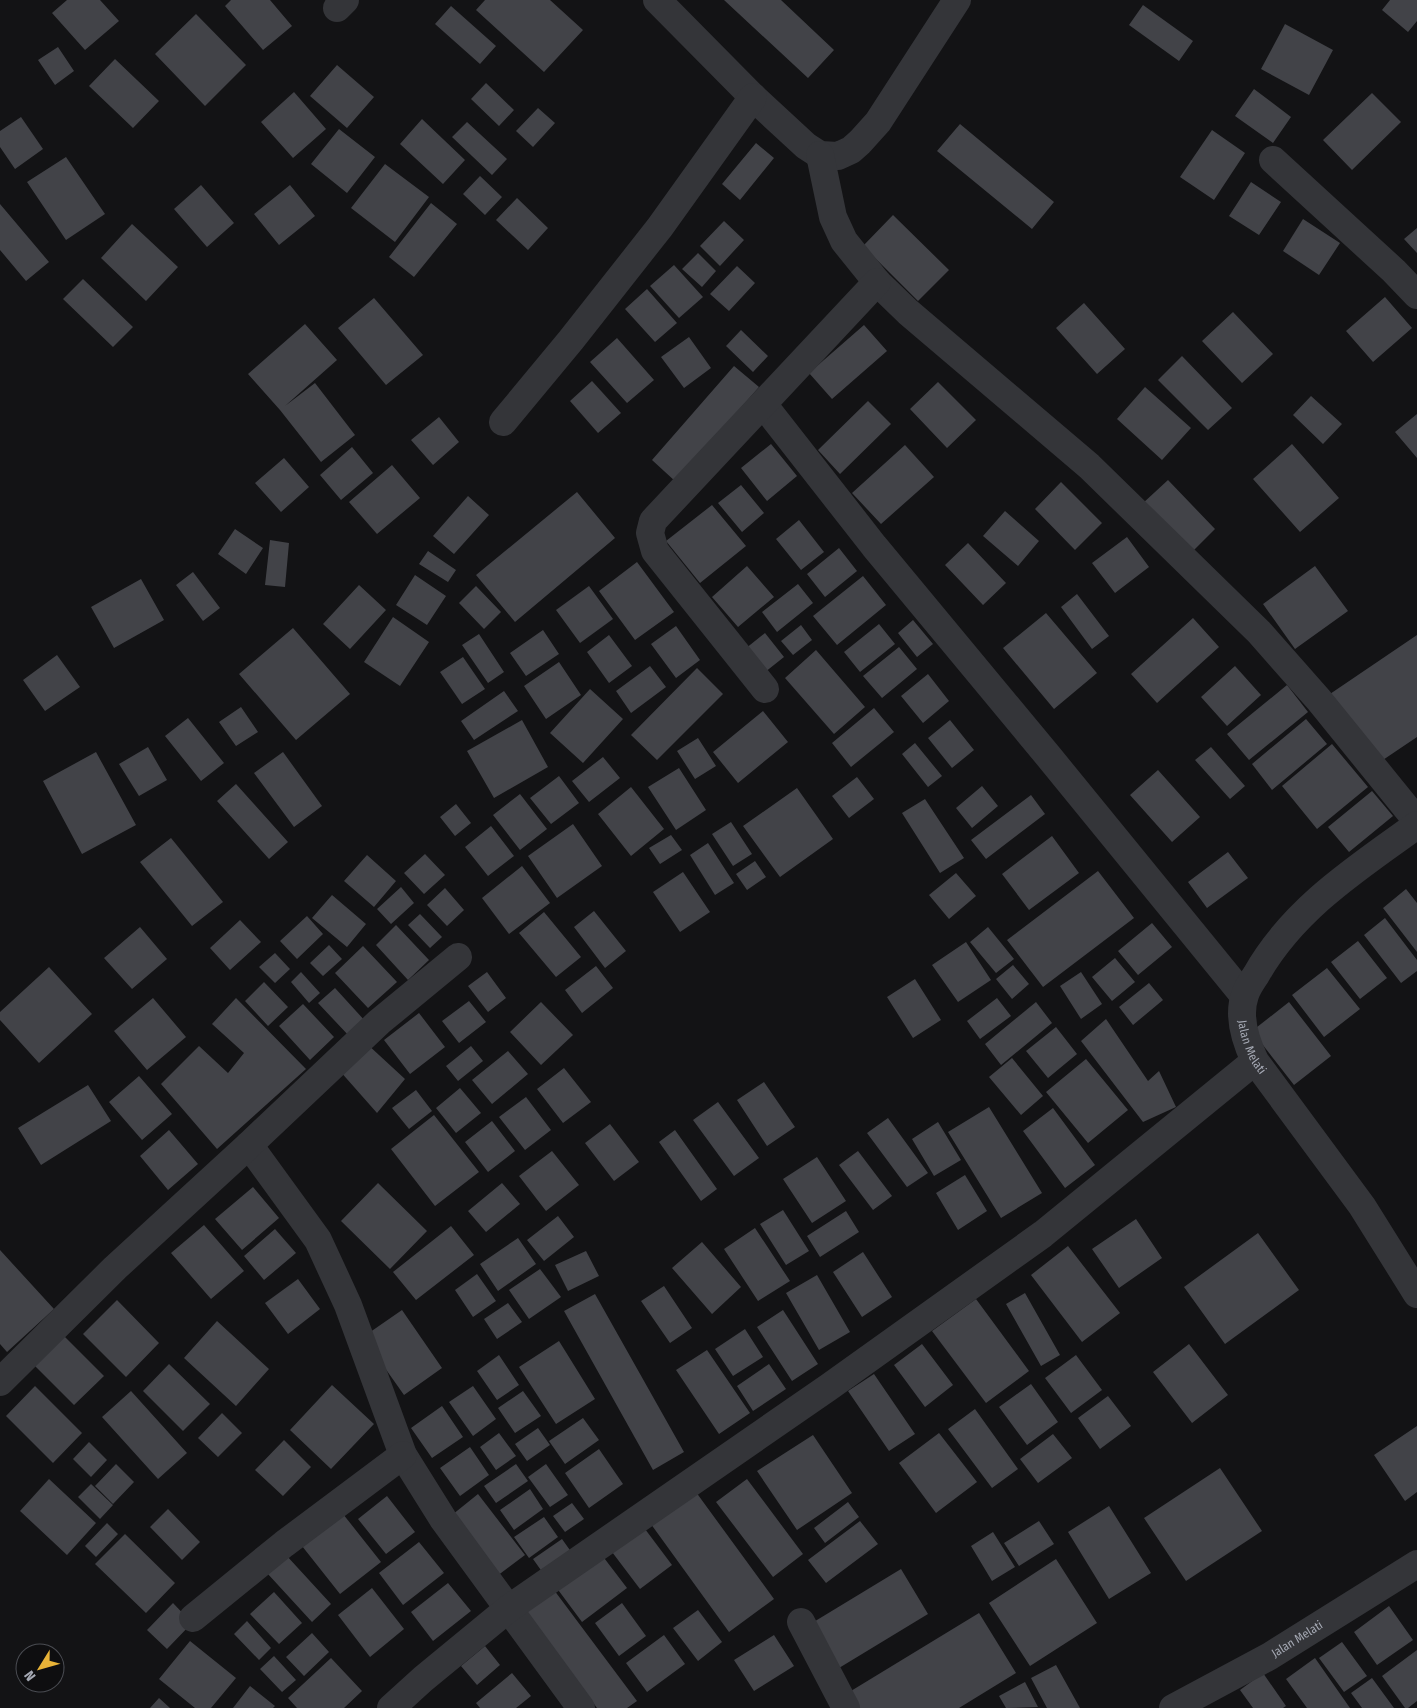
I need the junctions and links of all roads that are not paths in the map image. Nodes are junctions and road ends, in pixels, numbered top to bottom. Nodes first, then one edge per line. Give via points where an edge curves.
1 (657, 0) edge
2 (957, 0) edge
3 (753, 97) junction
4 (820, 155) junction
5 (1273, 160) dead end
6 (876, 282) junction
7 (1417, 294) edge
8 (763, 404) junction
9 (503, 422) dead end
10 (765, 689) dead end
11 (1417, 821) edge
12 (1417, 825) edge
13 (458, 957) dead end
14 (1244, 996) junction
15 (1255, 1062) junction
16 (249, 1145) junction
17 (1417, 1294) edge
18 (0, 1382) edge
19 (403, 1455) junction
20 (1417, 1564) edge
21 (508, 1609) junction
22 (193, 1618) dead end
23 (801, 1622) dead end
24 (391, 1708) edge
25 (581, 1708) edge
26 (846, 1708) edge
27 (1173, 1708) edge

1 - 3 street
2 - 4 street via 878,122 851,150 838,156
3 - 4 street
3 - 9 street via 660,227
4 - 6 street via 833,217 844,241
5 - 7 street
6 - 8 street
6 - 11 street via 1089,466 1259,632
8 - 10 street via 654,522 650,533 655,551
8 - 14 street via 874,546
12 - 14 street, Jalan Melati via 1334,885 1299,918 1266,957
13 - 16 street via 379,1022
14 - 15 street, Jalan Melati via 1242,1019 1246,1042
15 - 17 street, Jalan Melati via 1362,1206
15 - 21 street via 1043,1234
16 - 18 street via 115,1268
16 - 19 street via 318,1240 348,1305
19 - 21 street via 443,1520
19 - 22 street via 284,1544
20 - 27 street, Jalan Melati via 1270,1656
21 - 24 street
21 - 25 street
23 - 26 street

